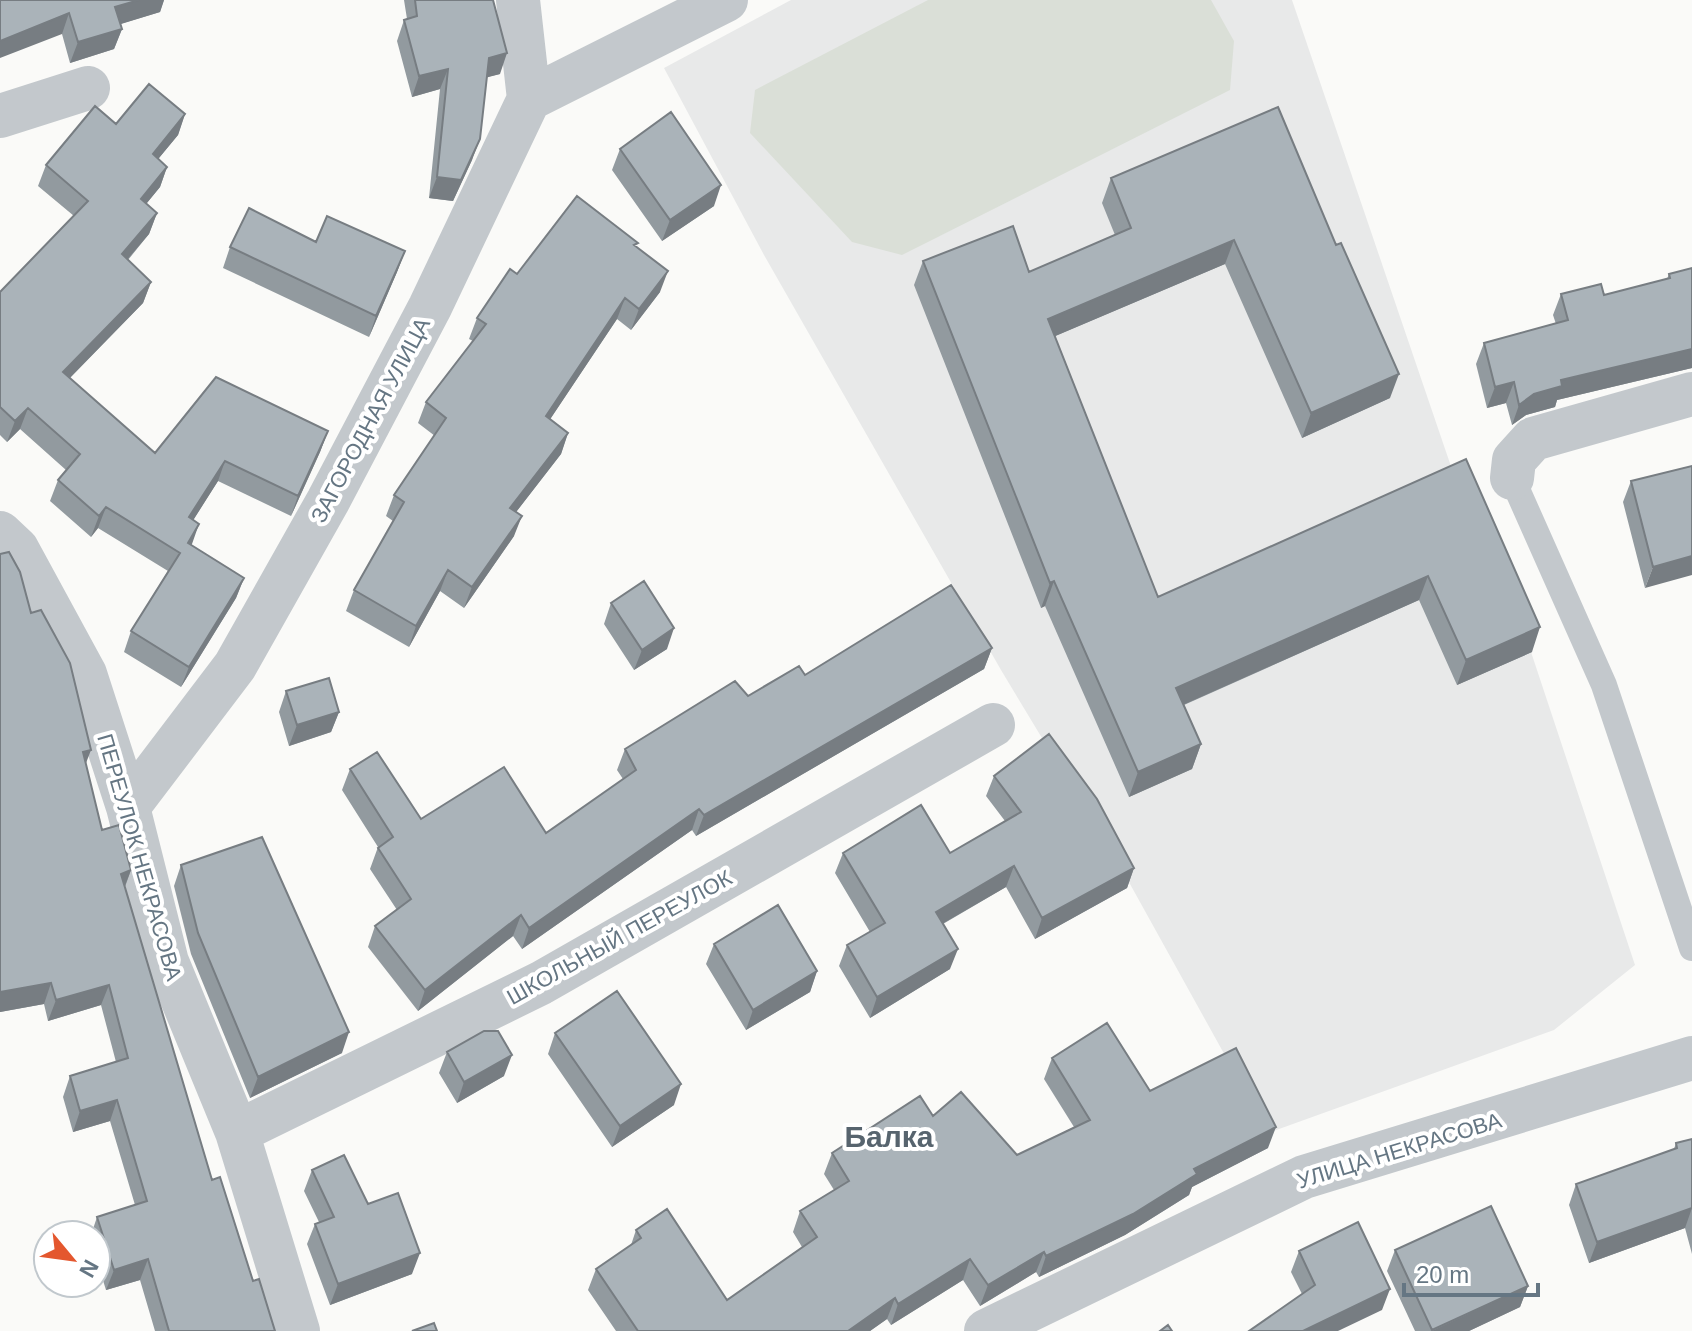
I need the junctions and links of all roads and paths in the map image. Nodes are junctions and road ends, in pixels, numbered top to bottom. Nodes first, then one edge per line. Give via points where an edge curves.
1 (518, 0) edge
2 (726, 0) edge
3 (88, 88) dead end
4 (529, 99) junction
5 (0, 116) edge
6 (1692, 394) edge
7 (1512, 478) joint
8 (0, 533) edge
9 (993, 725) dead end
10 (128, 807) junction
11 (1692, 948) edge
12 (1692, 1058) edge
13 (237, 1132) junction
14 (298, 1331) edge
15 (986, 1331) edge

1 - 4 street
2 - 4 street
3 - 5 street
4 - 10 street, ЗАГОРОДНАЯ УЛИЦА via 430,307 235,666
6 - 7 street via 1533,439 1514,460
7 - 11 lane via 1604,685
8 - 10 street, ПЕРЕУЛОК НЕКРАСОВА via 17,549 85,674
9 - 13 street, ШКОЛЬНЫЙ ПЕРЕУЛОК via 541,983
10 - 13 street, ПЕРЕУЛОК НЕКРАСОВА via 167,962
12 - 15 street, УЛИЦА НЕКРАСОВА via 1304,1177
13 - 14 street, ПЕРЕУЛОК НЕКРАСОВА

